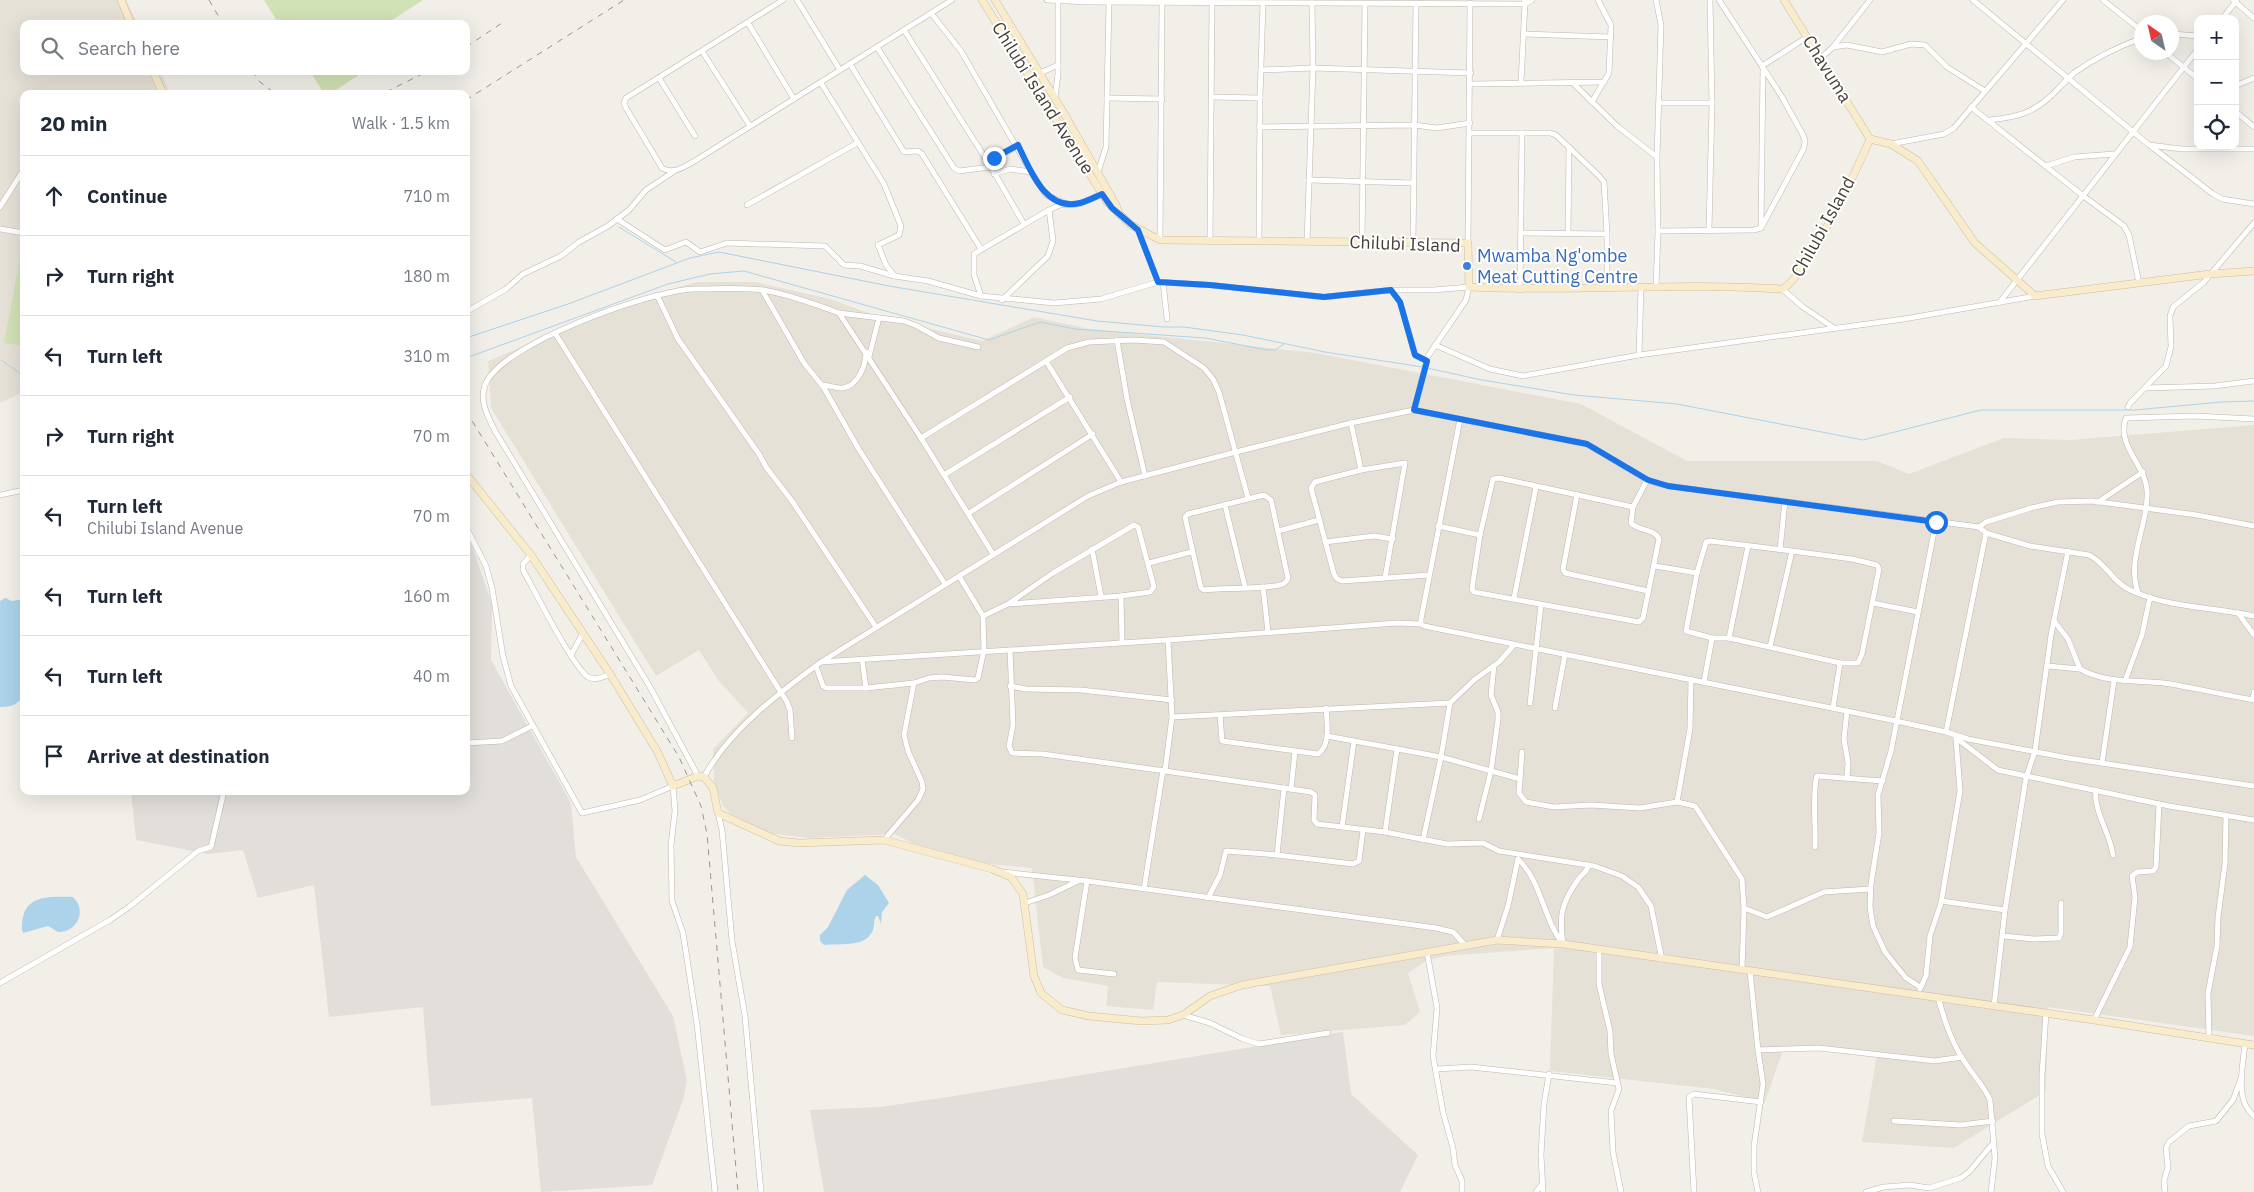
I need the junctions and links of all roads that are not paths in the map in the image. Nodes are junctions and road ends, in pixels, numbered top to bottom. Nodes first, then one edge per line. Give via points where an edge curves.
1 (121, 0) edge
2 (783, 0) edge
3 (797, 0) edge
4 (952, 0) edge
5 (982, 0) edge
6 (995, 0) edge
7 (1047, 0) edge
8 (1123, 0) edge
9 (1532, 0) edge
10 (1598, 0) edge
11 (1656, 0) edge
12 (1710, 0) edge
13 (1718, 0) edge
14 (1784, 0) edge
15 (1870, 0) edge
16 (1974, 0) edge
17 (2063, 0) edge
18 (2104, 0) edge
19 (1058, 1) edge
20 (1280, 1) edge
21 (2235, 1) edge
22 (1109, 2) junction
23 (1162, 2) junction
24 (1212, 2) junction
25 (1263, 2) junction
26 (1524, 2) edge
27 (1312, 3) junction
28 (1416, 3) junction
29 (1470, 3) junction
30 (1365, 4) junction
31 (931, 13) junction
32 (2225, 15) edge
33 (2254, 18) edge
34 (129, 20) edge
35 (748, 22) junction
36 (2134, 24) edge
37 (904, 30) junction
38 (1524, 34) junction
39 (2179, 35) edge
40 (2194, 36) edge
41 (1610, 37) junction
42 (1807, 37) junction
43 (2134, 41) edge
44 (2025, 42) junction
45 (1833, 46) junction
46 (877, 47) junction
47 (702, 51) junction
48 (2194, 54) edge
49 (1821, 58) junction
50 (2174, 60) edge
51 (850, 64) junction
52 (1058, 65) junction
53 (1763, 67) junction
54 (1313, 68) junction
55 (2183, 68) junction
56 (1364, 69) junction
57 (840, 70) junction
58 (1261, 70) junction
59 (1414, 72) junction
60 (1040, 73) junction
61 (1471, 73) junction
62 (155, 75) edge
63 (2194, 77) edge
64 (659, 78) junction
65 (2254, 78) edge
66 (2068, 79) junction
67 (822, 82) junction
68 (1521, 82) junction
69 (1604, 82) junction
70 (1471, 84) junction
71 (1573, 84) junction
72 (2239, 84) edge
73 (161, 90) edge
74 (1985, 91) junction
75 (1211, 97) junction
76 (1055, 98) junction
77 (1107, 98) junction
78 (1260, 98) junction
79 (794, 99) junction
80 (1162, 99) junction
81 (1592, 102) junction
82 (1660, 103) junction
83 (1712, 103) junction
84 (1971, 107) junction
85 (2239, 114) edge
86 (1989, 120) junction
87 (1470, 123) junction
88 (1363, 125) junction
89 (1414, 125) junction
90 (750, 126) junction
91 (1310, 126) junction
92 (2254, 126) edge
93 (1260, 127) junction
94 (2132, 131) junction
95 (1470, 133) junction
96 (1522, 133) junction
97 (695, 136) dead end
98 (1870, 139) junction
99 (857, 143) junction
100 (1891, 144) junction
101 (1018, 145) junction
102 (2149, 145) junction
103 (1569, 147) junction
104 (2254, 148) edge
105 (2114, 154) junction
106 (1657, 157) junction
107 (989, 165) junction
108 (2046, 166) junction
109 (674, 171) junction
110 (1031, 172) junction
111 (1098, 172) junction
112 (994, 174) junction
113 (20, 175) edge
114 (1309, 180) junction
115 (1361, 182) junction
116 (1413, 183) junction
117 (1102, 194) junction
118 (2082, 195) junction
119 (1069, 204) junction
120 (2254, 204) edge
121 (748, 205) dead end
122 (0, 206) edge
123 (1049, 210) junction
124 (1119, 213) junction
125 (617, 220) junction
126 (2254, 223) edge
127 (1024, 224) junction
128 (1761, 228) junction
129 (0, 229) edge
130 (1138, 230) junction
131 (1709, 230) junction
132 (1658, 231) junction
133 (20, 232) edge
134 (1522, 233) junction
135 (1568, 233) junction
136 (1607, 234) junction
137 (1160, 240) junction
138 (1210, 241) junction
139 (1260, 241) junction
140 (1307, 242) junction
141 (1362, 242) junction
142 (1413, 243) junction
143 (1468, 244) junction
144 (981, 249) junction
145 (2254, 271) edge
146 (2210, 274) junction
147 (894, 276) junction
148 (2016, 279) junction
149 (1160, 282) junction
150 (2140, 283) junction
151 (1469, 287) junction
152 (1607, 288) junction
153 (1641, 288) junction
154 (1656, 288) junction
155 (1782, 289) junction
156 (762, 290) junction
157 (1391, 290) junction
158 (1520, 290) junction
159 (657, 295) junction
160 (981, 296) junction
161 (2035, 296) junction
162 (1002, 300) junction
163 (1998, 303) junction
164 (470, 310) edge
165 (839, 313) junction
166 (880, 318) junction
167 (1168, 319) dead end
168 (1835, 328) junction
169 (555, 334) junction
170 (1117, 340) junction
171 (1435, 345) junction
172 (978, 348) dead end
173 (868, 354) junction
174 (1639, 355) junction
175 (1046, 361) junction
176 (1426, 362) junction
177 (2254, 381) edge
178 (822, 385) junction
179 (2146, 388) junction
180 (1070, 397) junction
181 (2128, 408) dead end
182 (1414, 410) junction
183 (1460, 419) junction
184 (2254, 419) edge
185 (1350, 423) junction
186 (1093, 434) junction
187 (921, 438) junction
188 (1236, 452) junction
189 (1361, 470) junction
190 (2143, 472) junction
191 (944, 475) junction
192 (1145, 476) junction
193 (470, 479) edge
194 (1648, 480) junction
195 (1121, 482) junction
196 (1536, 487) junction
197 (20, 491) edge
198 (0, 495) edge
199 (1577, 495) junction
200 (1248, 498) junction
201 (1785, 501) junction
202 (2098, 502) junction
203 (1225, 505) junction
204 (1633, 507) junction
205 (2145, 509) junction
206 (969, 513) junction
207 (1319, 520) junction
208 (1936, 522) junction
209 (1438, 526) junction
210 (2254, 526) edge
211 (1979, 527) junction
212 (1278, 531) junction
213 (1986, 533) junction
214 (470, 535) edge
215 (1480, 535) junction
216 (1393, 538) junction
217 (1325, 542) junction
218 (1748, 546) junction
219 (1092, 549) junction
220 (1780, 550) junction
221 (1792, 551) junction
222 (2068, 551) junction
223 (1191, 552) junction
224 (531, 554) junction
225 (993, 554) junction
226 (1149, 563) junction
227 (1655, 566) junction
228 (1697, 573) junction
229 (959, 576) junction
230 (1429, 576) junction
231 (1384, 578) junction
232 (945, 584) junction
233 (1263, 586) junction
234 (1245, 587) junction
235 (1648, 590) junction
236 (2138, 593) junction
237 (1101, 596) junction
238 (1120, 596) junction
239 (2150, 597) junction
240 (1514, 598) junction
241 (1008, 604) junction
242 (1872, 604) junction
243 (1541, 605) junction
244 (1918, 612) junction
245 (2238, 613) junction
246 (983, 616) junction
247 (2254, 616) edge
248 (2054, 621) junction
249 (1421, 624) junction
250 (876, 627) junction
251 (1268, 632) junction
252 (583, 633) junction
253 (2254, 635) edge
254 (1712, 638) junction
255 (1729, 638) junction
256 (1168, 640) junction
257 (1122, 642) junction
258 (1514, 645) junction
259 (1770, 647) junction
260 (1536, 649) junction
261 (984, 650) junction
262 (1010, 650) junction
263 (1565, 654) junction
264 (572, 655) junction
265 (862, 659) junction
266 (821, 662) junction
267 (1840, 663) junction
268 (816, 666) junction
269 (1494, 666) junction
270 (2048, 666) junction
271 (2080, 669) junction
272 (610, 674) junction
273 (1691, 680) junction
274 (2114, 681) junction
275 (2124, 681) junction
276 (1704, 682) junction
277 (914, 683) junction
278 (1010, 686) junction
279 (866, 688) junction
280 (780, 692) junction
281 (2254, 692) edge
282 (1172, 700) junction
283 (2254, 700) edge
284 (1450, 703) junction
285 (1530, 703) dead end
286 (1326, 708) junction
287 (1555, 708) dead end
288 (1833, 708) junction
289 (1847, 711) junction
290 (1220, 715) junction
291 (1172, 717) junction
292 (1896, 721) junction
293 (532, 726) junction
294 (1946, 732) junction
295 (1327, 736) junction
296 (1955, 737) junction
297 (792, 738) dead end
298 (1354, 741) junction
299 (470, 743) edge
300 (1397, 749) junction
301 (1295, 752) junction
302 (1522, 752) dead end
303 (2035, 752) junction
304 (1441, 757) junction
305 (2102, 763) junction
306 (1164, 771) junction
307 (1491, 771) junction
308 (701, 776) junction
309 (1848, 778) junction
310 (2026, 778) junction
311 (1520, 779) junction
312 (1883, 781) junction
313 (673, 786) junction
314 (2254, 786) edge
315 (1284, 788) junction
316 (1291, 789) junction
317 (2096, 790) junction
318 (223, 795) edge
319 (1676, 802) junction
320 (2159, 804) junction
321 (718, 813) junction
322 (2226, 815) junction
323 (1479, 820) dead end
324 (2254, 820) edge
325 (1342, 827) junction
326 (1363, 830) junction
327 (1385, 832) junction
328 (884, 840) junction
329 (1423, 840) junction
330 (1815, 847) dead end
331 (1277, 855) junction
332 (2113, 855) dead end
333 (1519, 857) junction
334 (1589, 866) junction
335 (1002, 872) junction
336 (1079, 880) junction
337 (1086, 881) junction
338 (1144, 889) junction
339 (1870, 889) junction
340 (1208, 898) junction
341 (1941, 901) junction
342 (1025, 903) junction
343 (2061, 903) dead end
344 (1744, 908) junction
345 (2005, 910) junction
346 (2003, 936) junction
347 (1497, 940) junction
348 (1563, 944) junction
349 (1466, 945) junction
350 (1599, 951) junction
351 (1426, 952) junction
352 (1660, 959) junction
353 (1742, 970) junction
354 (1750, 971) junction
355 (1114, 974) dead end
356 (0, 983) edge
357 (1920, 991) junction
358 (1938, 997) junction
359 (1994, 1006) junction
360 (2046, 1013) junction
361 (1183, 1015) junction
362 (2094, 1020) junction
363 (1328, 1033) dead end
364 (2209, 1038) junction
365 (2245, 1044) junction
366 (2254, 1045) edge
367 (1758, 1050) junction
368 (1962, 1057) junction
369 (1437, 1069) junction
370 (1549, 1074) junction
371 (2241, 1078) junction
372 (1617, 1082) junction
373 (1761, 1102) junction
374 (2254, 1116) edge
375 (1993, 1121) junction
376 (1894, 1122) dead end
377 (1994, 1142) junction
378 (1543, 1182) junction
379 (716, 1192) edge
380 (761, 1192) edge
381 (1462, 1192) edge
382 (1536, 1192) edge
383 (1543, 1192) edge
384 (1621, 1192) edge
385 (1694, 1192) edge
386 (1758, 1192) edge
387 (1866, 1192) edge
388 (1991, 1192) edge
389 (2063, 1192) edge
390 (2165, 1192) edge

1 - 34 street
2 - 35 street
3 - 57 street
4 - 31 street
5 - 117 street, Chilubi Island Avenue
6 - 60 street, Chilubi Island Avenue
7 - 19 street
8 - 22 street
8 - 23 street
9 - 26 street
10 - 41 street via 1611,25
11 - 82 street via 1661,25
12 - 83 street
13 - 53 street
14 - 42 street, Chavuma
15 - 45 street
16 - 44 street
17 - 44 street
18 - 36 street
19 - 22 street
19 - 52 street
20 - 25 street
20 - 27 street
21 - 32 street
21 - 33 street
22 - 77 street
23 - 24 street
23 - 80 street
24 - 25 street
24 - 75 street
25 - 58 street
26 - 29 street
26 - 38 street
27 - 30 street
27 - 54 street
28 - 29 street
28 - 30 street
28 - 59 street
29 - 61 street
30 - 56 street
31 - 37 street
31 - 101 street via 961,51
35 - 47 street
35 - 79 street
37 - 46 street
37 - 107 street
38 - 41 street
38 - 68 street
39 - 40 street
41 - 69 street via 1609,73
42 - 49 street, Chavuma
42 - 53 street
43 - 66 street via 2106,53
44 - 66 street
44 - 74 street
45 - 49 street
45 - 74 street via 1847,45 1882,52 1911,44 1925,45 1947,67
46 - 51 street
46 - 107 street via 954,168 959,171
47 - 64 street
47 - 90 street
48 - 55 street
49 - 98 street, Chavuma
50 - 55 street
51 - 57 street
51 - 144 street via 904,152 918,151 922,154
52 - 60 street
52 - 76 street
53 - 128 street
53 - 128 street via 1805,141
54 - 56 street
54 - 58 street
54 - 91 street
55 - 63 street
55 - 94 street
56 - 59 street
56 - 88 street
57 - 67 street
58 - 78 street
59 - 61 street
59 - 89 street
60 - 76 street, Chilubi Island Avenue
61 - 70 street
62 - 73 street
64 - 97 street
64 - 109 street via 629,95 624,103 662,168
65 - 72 street
66 - 86 street via 2031,112
66 - 94 street
67 - 79 street
67 - 99 street
68 - 70 street
68 - 71 street
69 - 71 street
69 - 81 street
70 - 87 street
71 - 81 street
74 - 84 street
75 - 78 street
75 - 138 street
76 - 111 street, Chilubi Island Avenue
77 - 80 street
77 - 111 street via 1106,147
78 - 93 street
79 - 90 street
80 - 137 street
81 - 106 street
82 - 83 street
82 - 106 street
83 - 131 street
84 - 86 street
84 - 100 street via 1954,128 1944,134
85 - 92 street
86 - 108 street
87 - 89 street via 1437,128
87 - 95 street
88 - 89 street
88 - 91 street
88 - 115 street
89 - 116 street
90 - 109 street
91 - 93 street
91 - 114 street
93 - 139 street
94 - 102 street
94 - 105 street
95 - 96 street
95 - 143 street
96 - 103 street via 1550,133
96 - 134 street
98 - 100 street
98 - 155 street, Chilubi Island via 1798,275
99 - 121 street
99 - 147 street via 884,184 901,226 899,235 878,245
100 - 148 street via 1918,161 1975,243
101 - 107 street
101 - 110 street
102 - 104 street
102 - 120 street via 2213,194 2222,199
103 - 135 street
103 - 136 street via 1604,182
105 - 108 street via 2074,157
105 - 118 street
106 - 132 street
107 - 112 street
108 - 118 street
109 - 125 street via 646,190
110 - 112 street via 1010,169
110 - 119 street via 1046,196
111 - 124 street, Chilubi Island Avenue
112 - 127 street
113 - 122 street
114 - 115 street
114 - 140 street
115 - 116 street
115 - 141 street
116 - 142 street
117 - 119 street via 1079,204
117 - 124 street, Chilubi Island Avenue
118 - 148 street
118 - 150 street via 2127,230
119 - 123 street
123 - 127 street
123 - 162 street via 1053,241 1048,256
124 - 130 street, Chilubi Island
125 - 147 street via 667,250 686,242 700,252 727,243 825,246 841,264
125 - 164 street via 561,256 523,274
126 - 146 street
127 - 144 street
128 - 131 street
129 - 133 street
130 - 137 street, Chilubi Island
130 - 149 street
131 - 132 street
132 - 154 street
134 - 135 street
134 - 158 street
135 - 136 street
136 - 152 street
137 - 138 street, Chilubi Island
138 - 139 street, Chilubi Island
139 - 140 street, Chilubi Island
140 - 141 street, Chilubi Island
141 - 142 street, Chilubi Island
142 - 143 street, Chilubi Island
143 - 151 street, Chilubi Island
144 - 160 street via 974,254 973,264 976,287
145 - 146 street
146 - 150 street
146 - 179 street via 2171,310 2170,355 2166,366
147 - 160 street via 928,281
148 - 161 street
148 - 163 street
149 - 157 street via 1324,297
149 - 162 street via 1101,299 1072,303
149 - 167 street
150 - 161 street
151 - 157 street
151 - 158 street, Chilubi Island
151 - 171 street via 1466,300
152 - 153 street, Chilubi Island
152 - 158 street, Chilubi Island
153 - 154 street, Chilubi Island
153 - 174 street
154 - 155 street, Chilubi Island
155 - 168 street via 1802,307
156 - 159 street via 692,289
156 - 165 street
156 - 178 street via 804,363
157 - 176 street via 1400,302 1415,355
159 - 169 street
159 - 250 street via 678,339
160 - 162 street
161 - 163 street
163 - 168 street
165 - 166 street
165 - 173 street
166 - 172 street via 904,321 938,338
166 - 173 street
168 - 174 street
169 - 280 street
169 - 308 street via 521,349 492,373 483,390 487,414
170 - 175 street via 1077,344
170 - 188 street via 1164,342 1204,368 1219,392
170 - 192 street
171 - 174 street via 1490,369 1523,376
171 - 176 street
173 - 178 street via 863,369 851,383 841,388
173 - 187 street
175 - 180 street
175 - 187 street
176 - 182 street
177 - 179 street
178 - 232 street via 858,448
179 - 181 street
180 - 186 street
180 - 191 street
182 - 183 street
182 - 185 street
183 - 194 street via 1587,444
183 - 209 street
184 - 190 street via 2195,416 2126,418 2125,440
185 - 188 street
185 - 189 street
186 - 195 street
186 - 206 street
187 - 191 street
188 - 192 street
188 - 200 street
189 - 207 street via 1312,484
189 - 216 street via 1403,462 1406,466
190 - 202 street
190 - 205 street via 2147,490
191 - 206 street
192 - 195 street
193 - 224 street
194 - 201 street via 1668,486
194 - 204 street
195 - 225 street via 1088,496
196 - 199 street
196 - 215 street via 1493,479
196 - 240 street
197 - 198 street
199 - 204 street
199 - 235 street via 1562,570
200 - 203 street
200 - 212 street via 1268,496
201 - 208 street
201 - 220 street
202 - 205 street
202 - 211 street via 2058,502 1986,522
203 - 223 street via 1188,514 1184,518
203 - 234 street
204 - 227 street via 1630,523 1652,532 1659,539
205 - 210 street
205 - 236 street via 2134,578
206 - 225 street
207 - 212 street
207 - 217 street
208 - 211 street
208 - 244 street
209 - 215 street
209 - 230 street
211 - 213 street
212 - 233 street via 1288,578 1282,584
213 - 222 street via 2030,546
213 - 294 street
214 - 293 street via 486,566 492,588 507,676
215 - 240 street via 1472,589 1474,592
216 - 217 street via 1374,536
216 - 231 street
217 - 231 street via 1337,578
218 - 220 street
218 - 228 street via 1706,542
218 - 255 street
219 - 226 street via 1136,525
219 - 237 street
219 - 241 street
220 - 221 street
221 - 242 street via 1876,564 1879,569
221 - 259 street
222 - 236 street via 2093,556 2120,584
222 - 248 street
223 - 226 street
223 - 234 street via 1204,590
224 - 252 street
224 - 264 street via 523,564 523,570
225 - 229 street
226 - 238 street via 1152,590
227 - 228 street
227 - 235 street
228 - 254 street via 1686,631
229 - 232 street
229 - 246 street
230 - 231 street
230 - 249 street
232 - 250 street
233 - 234 street
233 - 251 street
235 - 243 street via 1643,618 1638,622
236 - 239 street
237 - 238 street
237 - 241 street
238 - 257 street
239 - 245 street
239 - 275 street via 2140,642
240 - 243 street
241 - 246 street
242 - 244 street
242 - 267 street via 1861,659 1855,664
243 - 260 street
244 - 292 street
245 - 247 street
245 - 253 street
246 - 261 street
248 - 270 street
248 - 271 street via 2068,639
249 - 251 street
249 - 258 street
250 - 266 street
251 - 256 street
252 - 264 street
252 - 272 street
254 - 255 street
254 - 276 street
255 - 259 street
256 - 257 street
256 - 282 street
257 - 262 street
258 - 260 street
258 - 269 street
259 - 267 street
260 - 263 street
260 - 285 street
261 - 262 street
261 - 265 street
261 - 277 street via 975,680 942,677
262 - 278 street
263 - 273 street
263 - 287 street
264 - 272 street via 590,678
265 - 266 street
265 - 279 street
266 - 268 street
267 - 288 street
268 - 279 street via 826,688
268 - 280 street
269 - 284 street
269 - 307 street via 1491,695 1498,720
270 - 271 street
270 - 303 street
271 - 274 street
272 - 313 street via 657,751
273 - 276 street
273 - 319 street via 1690,729
274 - 275 street
274 - 305 street
275 - 283 street via 2170,684
276 - 288 street
277 - 279 street
277 - 328 street via 904,732 908,752 924,789
278 - 282 street
278 - 306 street via 1012,725 1009,746 1012,753 1043,754
280 - 297 street via 790,710
280 - 308 street via 719,753
281 - 283 street
282 - 291 street
284 - 286 street
284 - 304 street
286 - 290 street
286 - 295 street
288 - 289 street
289 - 292 street
289 - 309 street via 1844,739
290 - 291 street
290 - 301 street via 1222,741
291 - 306 street
292 - 294 street
292 - 312 street
293 - 299 street via 502,741
293 - 313 street via 582,813 640,800
294 - 296 street
295 - 298 street
295 - 301 street via 1323,750 1318,754
296 - 303 street
296 - 310 street via 1998,770
296 - 341 street via 1960,791
298 - 300 street
298 - 325 street
300 - 304 street
300 - 327 street
301 - 316 street
302 - 311 street
303 - 305 street
303 - 310 street
304 - 307 street
304 - 329 street
305 - 314 street
306 - 315 street
306 - 338 street
307 - 311 street
307 - 323 street
308 - 313 street
308 - 321 street via 713,788
309 - 312 street
309 - 330 street via 1816,778
310 - 317 street
310 - 345 street
311 - 319 street via 1522,799 1554,807 1640,808
312 - 339 street via 1878,795 1879,833
313 - 379 street via 672,901 683,933 697,1024
315 - 316 street
315 - 331 street
316 - 325 street via 1315,795 1315,822
317 - 320 street
317 - 332 street via 2098,810
318 - 356 street via 211,847 198,852 110,920
319 - 344 street via 1695,806 1738,871 1742,879
320 - 322 street
320 - 362 street via 2156,867 2153,871 2137,872 2132,876 2135,897 2130,947
321 - 328 street via 779,841
321 - 380 street via 732,941 745,1016
322 - 324 street
322 - 364 street via 2217,946 2208,993
325 - 326 street
326 - 327 street
326 - 331 street via 1359,861 1354,864
327 - 329 street
328 - 335 street
329 - 333 street via 1447,844 1477,842
331 - 340 street via 1226,851 1220,876
333 - 334 street
333 - 347 street
333 - 348 street via 1528,869 1554,932
334 - 348 street via 1577,879 1562,910
334 - 352 street via 1622,876 1643,893 1650,906 1662,955
335 - 336 street
335 - 342 street via 1011,877 1023,894
336 - 337 street
336 - 342 street
337 - 338 street
337 - 355 street via 1076,966 1078,970
338 - 340 street
339 - 344 street via 1824,892 1767,917
339 - 357 street via 1870,917 1885,952
340 - 349 street via 1436,928 1453,932
341 - 345 street
341 - 357 street via 1930,936 1926,976
342 - 361 street via 1034,976 1041,993 1062,1010 1078,1015 1141,1021 1168,1020
343 - 346 street via 2059,938
344 - 353 street
345 - 346 street
346 - 359 street
347 - 348 street
347 - 349 street
348 - 350 street
349 - 351 street
350 - 352 street
350 - 372 street via 1599,984
351 - 361 street via 1242,985 1210,996
351 - 369 street via 1437,1008 1433,1056
352 - 353 street
353 - 354 street
354 - 357 street
354 - 367 street
357 - 358 street
358 - 359 street
358 - 368 street via 1945,1022
359 - 360 street
360 - 362 street
360 - 389 street via 2042,1134 2048,1166
361 - 363 street via 1259,1044
362 - 364 street
364 - 365 street
365 - 366 street
365 - 371 street
367 - 368 street via 1819,1048 1926,1060
367 - 373 street via 1763,1084
368 - 375 street via 1987,1092
369 - 370 street via 1471,1067 1519,1074
369 - 381 street via 1443,1112 1454,1165 1462,1181
370 - 372 street
370 - 378 street via 1541,1155
371 - 374 street via 2244,1101
371 - 390 street via 2233,1100 2216,1121 2189,1126 2169,1142 2166,1148
372 - 384 street via 1618,1096 1612,1111 1613,1152
373 - 385 street via 1694,1094 1689,1097
373 - 386 street via 1754,1146
375 - 376 street via 1961,1125
375 - 377 street
377 - 387 street via 1961,1178 1929,1188 1903,1185
377 - 388 street
378 - 382 street
378 - 383 street

